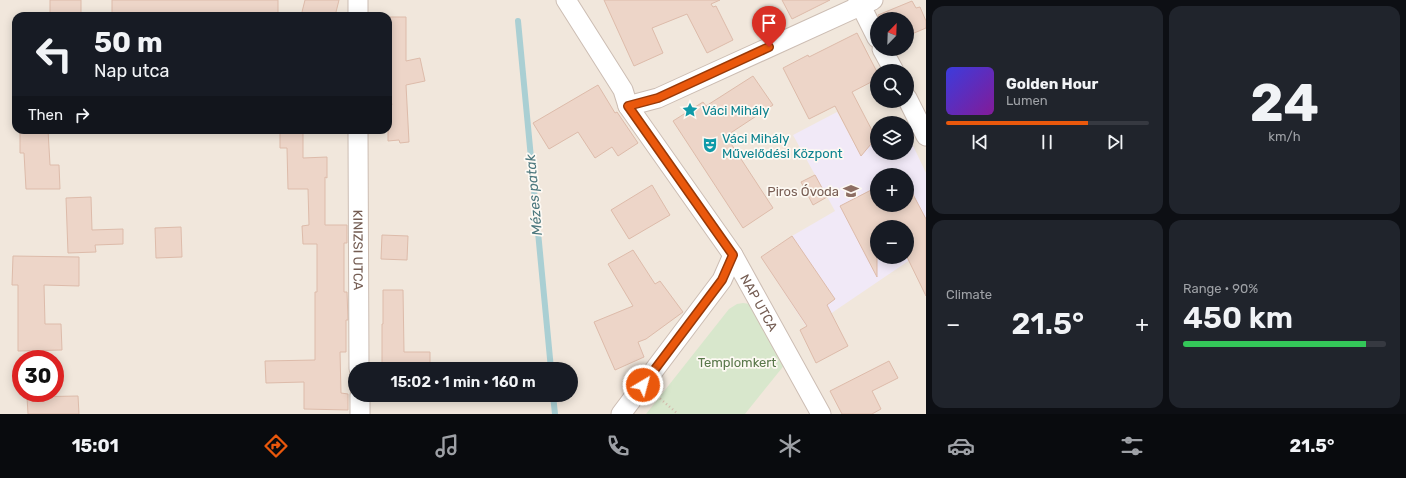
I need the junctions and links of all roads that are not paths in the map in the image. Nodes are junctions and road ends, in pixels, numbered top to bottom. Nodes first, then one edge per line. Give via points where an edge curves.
1 (358, 0) edge
2 (566, 0) edge
3 (577, 0) edge
4 (864, 2) edge
5 (358, 12) edge
6 (870, 19) edge
7 (588, 35) junction
8 (628, 106) junction
9 (912, 108) edge
10 (358, 134) edge
11 (926, 136) edge
12 (733, 255) junction
13 (359, 362) edge
14 (360, 402) edge
15 (360, 414) edge
16 (621, 414) edge
17 (821, 414) edge

1 - 5 street
2 - 7 street, NAP UTCA
3 - 7 street, NAP UTCA
4 - 6 street
4 - 8 street via 658,98
7 - 8 street, NAP UTCA via 623,90
8 - 12 street, NAP UTCA
9 - 11 street
10 - 13 street, KINIZSI UTCA
12 - 16 street via 722,280
12 - 17 street, NAP UTCA
14 - 15 street

